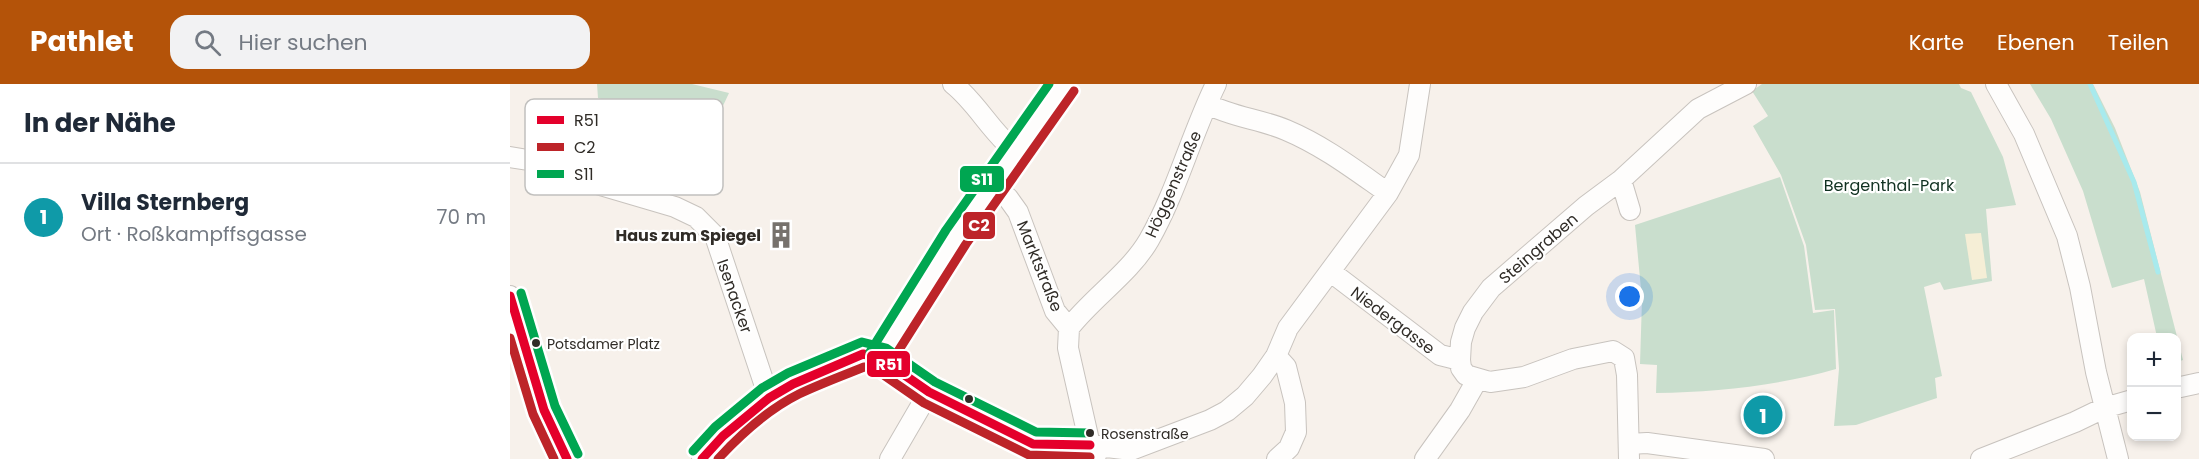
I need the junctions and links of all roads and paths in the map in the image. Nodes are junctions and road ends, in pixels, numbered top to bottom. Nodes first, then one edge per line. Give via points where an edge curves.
1 (1064, 84) edge
2 (1216, 84) edge
3 (1420, 84) edge
4 (1746, 84) edge
5 (1996, 84) edge
6 (961, 87) edge
7 (1207, 104) junction
8 (1015, 151) junction
9 (510, 157) edge
10 (525, 160) edge
11 (1621, 180) junction
12 (991, 186) junction
13 (1388, 193) junction
14 (634, 195) edge
15 (1629, 210) dead end
16 (1331, 272) junction
17 (510, 296) edge
18 (1069, 328) junction
19 (1276, 356) junction
20 (880, 358) junction
21 (1460, 360) junction
22 (1477, 380) junction
23 (2199, 383) edge
24 (2181, 387) edge
25 (929, 392) junction
26 (769, 398) junction
27 (2127, 401) edge
28 (2104, 408) junction
29 (1629, 452) edge
30 (1092, 454) edge
31 (567, 459) edge
32 (702, 459) edge
33 (890, 459) edge
34 (1276, 459) edge
35 (1425, 459) edge
36 (1764, 459) edge
37 (1981, 459) edge
38 (2118, 459) edge

1 - 8 street
2 - 7 street, Höggenstraße
3 - 13 street via 1409,155
4 - 11 street, Steingraben via 1698,109
5 - 28 street via 2024,134 2067,236
6 - 8 street
7 - 13 street via 1284,129 1330,152
7 - 18 street, Höggenstraße via 1148,242
8 - 12 street
9 - 10 street, Isenacker
11 - 15 street
11 - 21 street, Steingraben via 1491,288 1465,328
12 - 18 street, Marktstraße via 1008,198 1018,212 1054,311
12 - 20 street
13 - 16 street
14 - 26 street, Isenacker via 696,217 715,236
16 - 19 street via 1288,328
16 - 21 street, Niedergasse via 1440,355
17 - 31 street via 544,410
18 - 30 street, Marktstraße via 1068,348
19 - 30 street via 1245,396 1227,411 1131,450
19 - 34 street via 1286,367 1295,403 1296,432 1289,448
20 - 25 street
20 - 26 street via 863,354
21 - 22 street via 1466,375
22 - 29 street via 1490,382 1524,376 1573,359 1613,351 1624,358 1627,375
22 - 35 street
23 - 24 street
25 - 30 street via 1033,444
25 - 33 street
26 - 32 street
27 - 28 street
28 - 37 street
28 - 38 street
29 - 36 street via 1647,443

